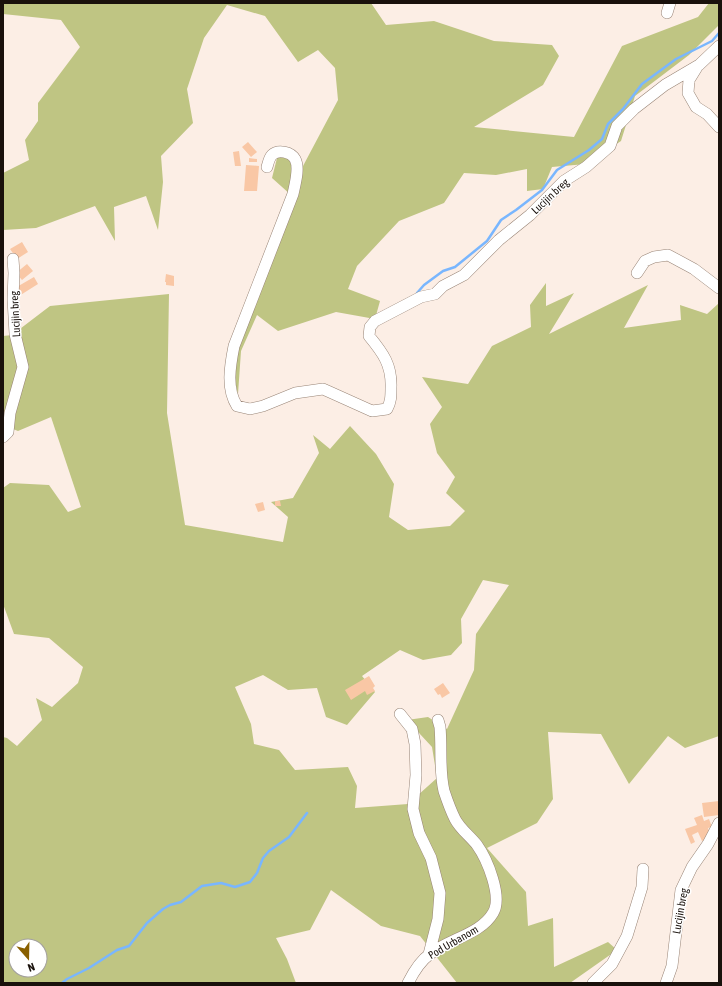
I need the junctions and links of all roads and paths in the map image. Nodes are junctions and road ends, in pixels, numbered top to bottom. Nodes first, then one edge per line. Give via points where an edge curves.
1 (719, 46) edge
2 (699, 65) junction
3 (719, 127) edge
4 (267, 167) dead end
5 (13, 259) dead end
6 (638, 273) dead end
7 (719, 288) edge
8 (3, 437) edge
9 (400, 714) dead end
10 (438, 720) dead end
11 (719, 823) edge
12 (643, 869) dead end
13 (429, 954) junction
14 (408, 983) edge
15 (593, 983) edge
16 (666, 983) edge

1 - 2 street, Lucijin breg
2 - 3 street, Lucijin breg via 690,80 688,93 696,107
2 - 4 street, Lucijin breg via 665,85 634,109 617,126 610,146 586,167 564,181 464,275 434,294 422,297 375,321 370,327 370,336 389,364 392,376 390,403 387,409 372,411 323,389 295,393 250,409 237,406 232,399 230,385 234,346 293,194 297,169 295,159 283,152 271,156
5 - 8 street, Lucijin breg via 15,334 23,367 10,413 8,432
6 - 7 street via 645,261 668,255 694,269
9 - 13 street via 412,729 416,775 413,809 431,858 440,893 438,919
10 - 13 street, Pod Urbanom via 444,791 455,820 478,846 493,878 497,894 494,911 488,920 480,927
11 - 16 street, Lucijin breg via 681,890 672,966
12 - 15 street via 642,887 627,936 612,964
13 - 14 street, Pod Urbanom via 416,968

